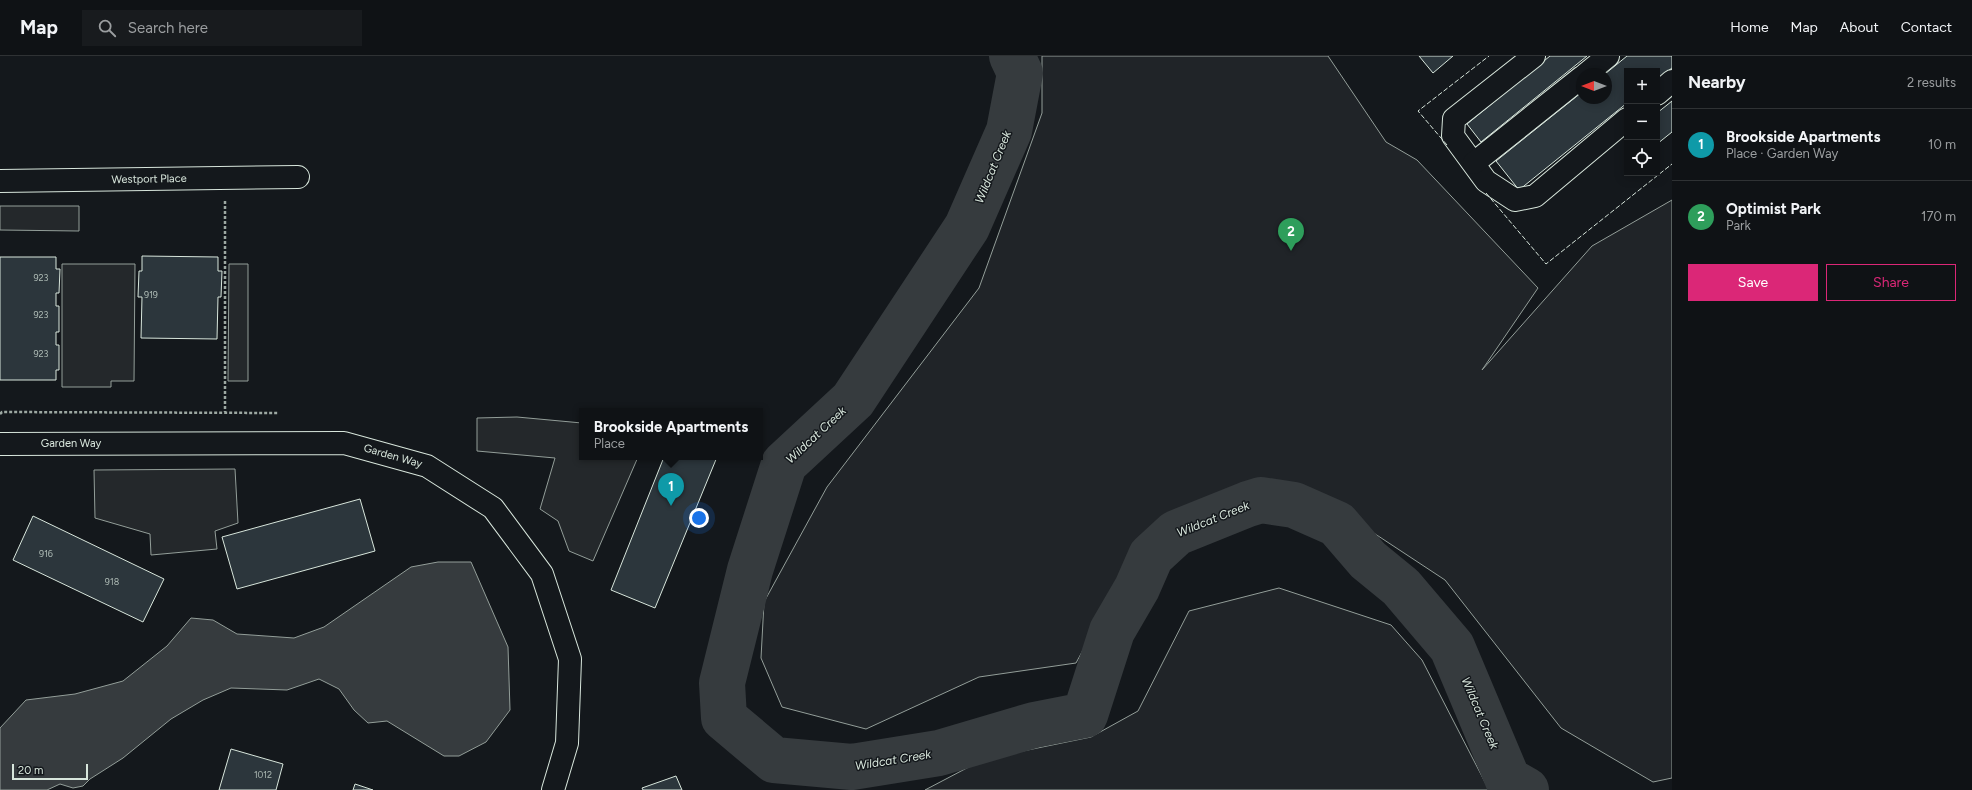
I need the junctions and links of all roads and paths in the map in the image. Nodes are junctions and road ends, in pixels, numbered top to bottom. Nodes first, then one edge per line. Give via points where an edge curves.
1 (1534, 56) edge
2 (1608, 56) edge
3 (1593, 68) edge
4 (1672, 81) edge
5 (1576, 82) edge
6 (1660, 91) edge
7 (1624, 122) edge
8 (1474, 163) junction
9 (298, 177) dead end
10 (225, 178) junction
11 (0, 181) edge
12 (225, 412) junction
13 (279, 413) dead end
14 (0, 414) edge
15 (0, 444) edge
16 (553, 790) edge

1 - 8 street via 1454,119 1453,136
2 - 3 street
4 - 6 street
5 - 8 street
7 - 8 street via 1535,196 1515,200 1486,181
9 - 10 street, Westport Place
10 - 11 street, Westport Place
10 - 12 path
12 - 13 path
12 - 14 path
15 - 16 street, Garden Way via 344,442 427,466 493,508 542,574 570,659 567,743

